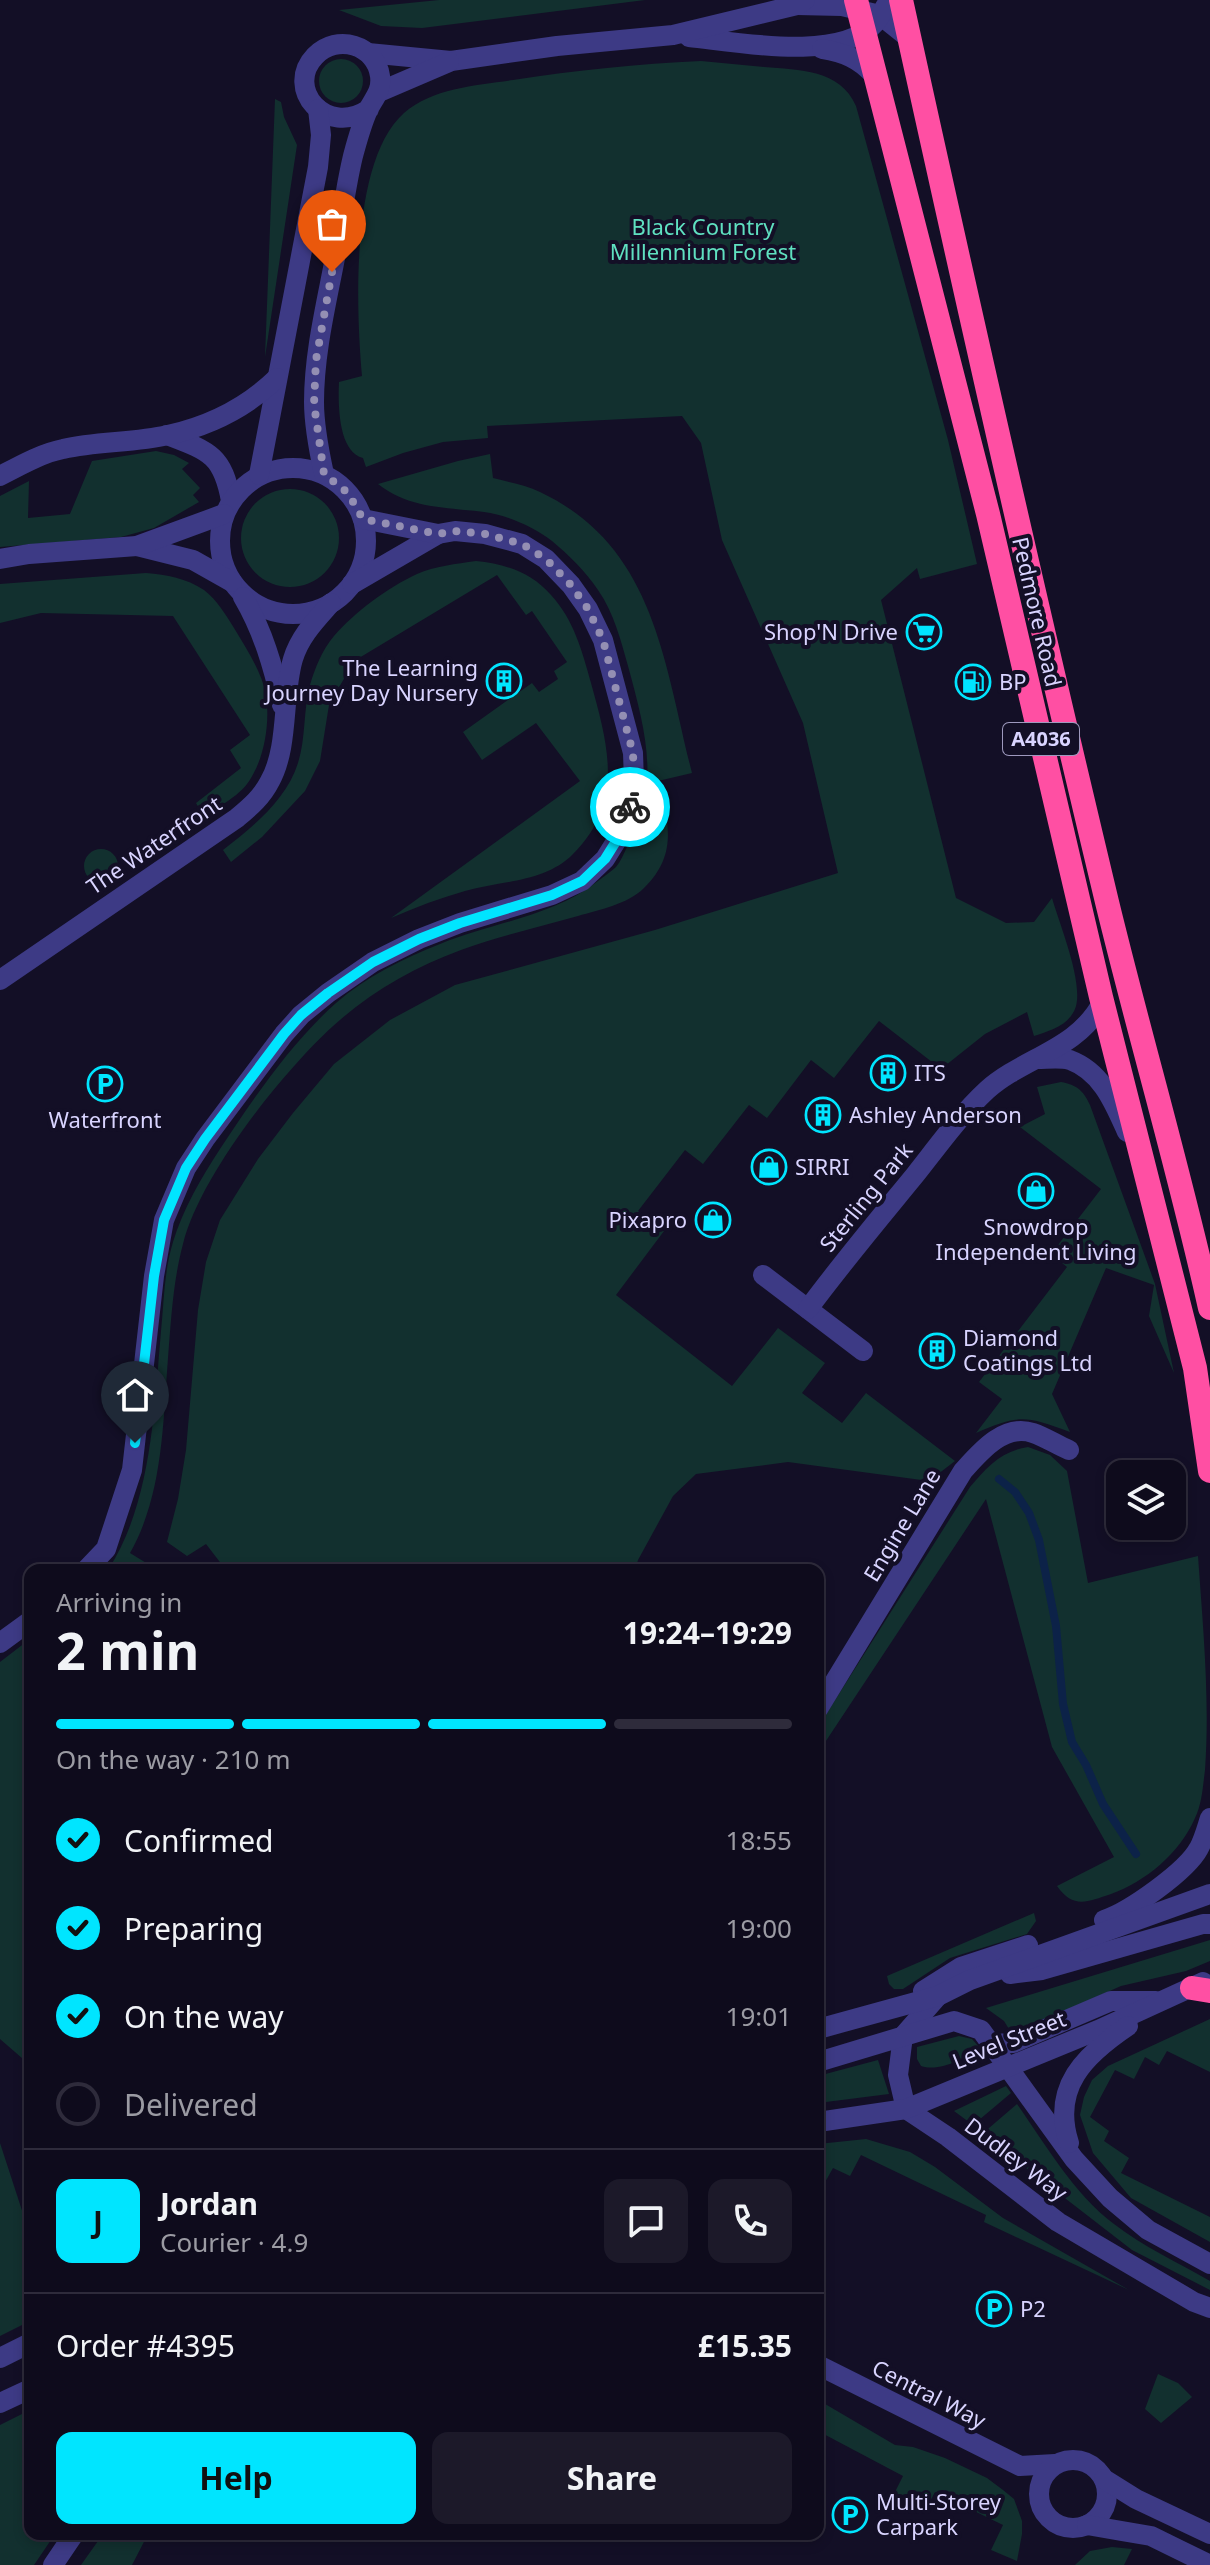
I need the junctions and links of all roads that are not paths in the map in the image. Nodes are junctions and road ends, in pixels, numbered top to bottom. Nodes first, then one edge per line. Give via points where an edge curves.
1 (901, 0) edge
2 (801, 3) edge
3 (870, 11) edge
4 (673, 35) junction
5 (910, 39) junction
6 (817, 47) junction
7 (368, 53) junction
8 (451, 61) junction
9 (874, 75) junction
10 (374, 100) junction
11 (318, 109) junction
12 (277, 378) junction
13 (167, 435) junction
14 (324, 474) junction
15 (259, 475) junction
16 (0, 476) edge
17 (227, 508) junction
18 (363, 519) junction
19 (438, 534) junction
20 (137, 546) junction
21 (0, 559) edge
22 (352, 584) junction
23 (236, 588) junction
24 (331, 603) junction
25 (284, 713) junction
26 (0, 980) edge
27 (1102, 1003) junction
28 (1038, 1059) junction
29 (1147, 1175) junction
30 (763, 1275) dead end
31 (1210, 1308) edge
32 (808, 1309) junction
33 (863, 1351) dead end
34 (1069, 1450) dead end
35 (1210, 1471) edge
36 (92, 1564) edge
37 (24, 1625) edge
38 (0, 1643) edge
39 (824, 1699) edge
40 (1210, 1818) edge
41 (1210, 1894) edge
42 (1210, 1924) edge
43 (970, 1980) junction
44 (1204, 1986) edge
45 (938, 1996) junction
46 (1164, 2000) junction
47 (899, 2006) junction
48 (824, 2027) edge
49 (903, 2036) junction
50 (992, 2044) junction
51 (824, 2060) edge
52 (1009, 2066) junction
53 (906, 2109) junction
54 (824, 2121) edge
55 (1074, 2159) junction
56 (1210, 2264) edge
57 (1210, 2308) edge
58 (24, 2346) edge
59 (0, 2358) edge
60 (824, 2368) edge
61 (24, 2392) edge
62 (0, 2403) edge
63 (1055, 2464) junction
64 (1020, 2466) junction
65 (1104, 2479) junction
66 (1039, 2495) junction
67 (1087, 2525) junction
68 (1210, 2534) edge
69 (70, 2540) edge
70 (53, 2565) edge
71 (1210, 2565) edge

1 - 5 highway, Pedmore Road / A4036
2 - 3 street
2 - 4 street
3 - 5 street
3 - 6 street via 849,40
3 - 9 highway, Pedmore Road / A4036
4 - 6 street
4 - 8 street
5 - 31 highway, Pedmore Road / A4036 via 1052,669
6 - 9 street via 847,53
7 - 8 street
7 - 10 street via 380,75
7 - 11 street via 340,44 316,55 305,79
8 - 10 street
9 - 27 highway, Pedmore Road / A4036 via 988,514
10 - 11 street via 347,119
10 - 14 street via 353,155 316,360 314,404
11 - 12 street via 318,167
12 - 13 street via 238,409
12 - 15 street
13 - 16 street via 60,449
13 - 17 street via 215,457 227,478
14 - 15 street via 291,467
14 - 18 street via 348,493
15 - 17 street
17 - 20 street
17 - 23 street via 219,537 222,561
18 - 19 street
18 - 22 street via 365,553
19 - 22 street
19 - 36 street via 485,534 522,544 546,559 588,609 603,640 633,753 634,782 625,821 605,859 582,881 419,939 328,993 284,1034 205,1139 164,1220 132,1470 106,1549
20 - 21 street
20 - 23 street via 193,560
22 - 24 street
23 - 24 street via 252,602 279,613 299,614
23 - 25 street, The Waterfront via 258,624
24 - 25 street, The Waterfront via 304,635 293,659
25 - 26 street, The Waterfront via 272,778 258,800
27 - 28 street, Sterling Park via 1077,1035
27 - 29 highway, Pedmore Road / A4036
28 - 29 street via 1067,1059 1093,1073 1111,1095
28 - 32 street, Sterling Park via 986,1091 957,1122
29 - 35 highway, Pedmore Road / A4036 via 1195,1368
30 - 32 street
32 - 33 street
34 - 39 street, Engine Lane via 1030,1432 1007,1434 984,1448 963,1471
37 - 38 street
40 - 47 street via 1199,1849 1163,1885 1117,1916 961,1967
41 - 43 street
42 - 43 street via 1042,1970
43 - 45 street
44 - 46 street, Level Street
45 - 47 street
45 - 49 street
46 - 50 street via 1111,2001 1013,2043
46 - 52 street, Level Street
46 - 55 street via 1084,2062 1065,2091 1063,2124
47 - 48 street
49 - 50 street, Dudley Way via 954,2021 981,2030
49 - 51 street, Dudley Way
49 - 53 street via 898,2075
50 - 52 street, Dudley Way
52 - 53 street, Level Street
52 - 55 street, Dudley Way
53 - 54 street, Level Street
53 - 57 street, Dudley Way via 1058,2222
55 - 56 street, Dudley Way via 1148,2230
58 - 59 street
60 - 64 street, Central Way
61 - 62 street
63 - 64 street, Central Way
63 - 65 street, Central Way via 1077,2459
63 - 66 street via 1046,2472
64 - 66 street
65 - 67 street via 1106,2502
65 - 68 street, Central Way
66 - 67 street via 1044,2512 1057,2524
67 - 71 street via 1151,2536
69 - 70 street

